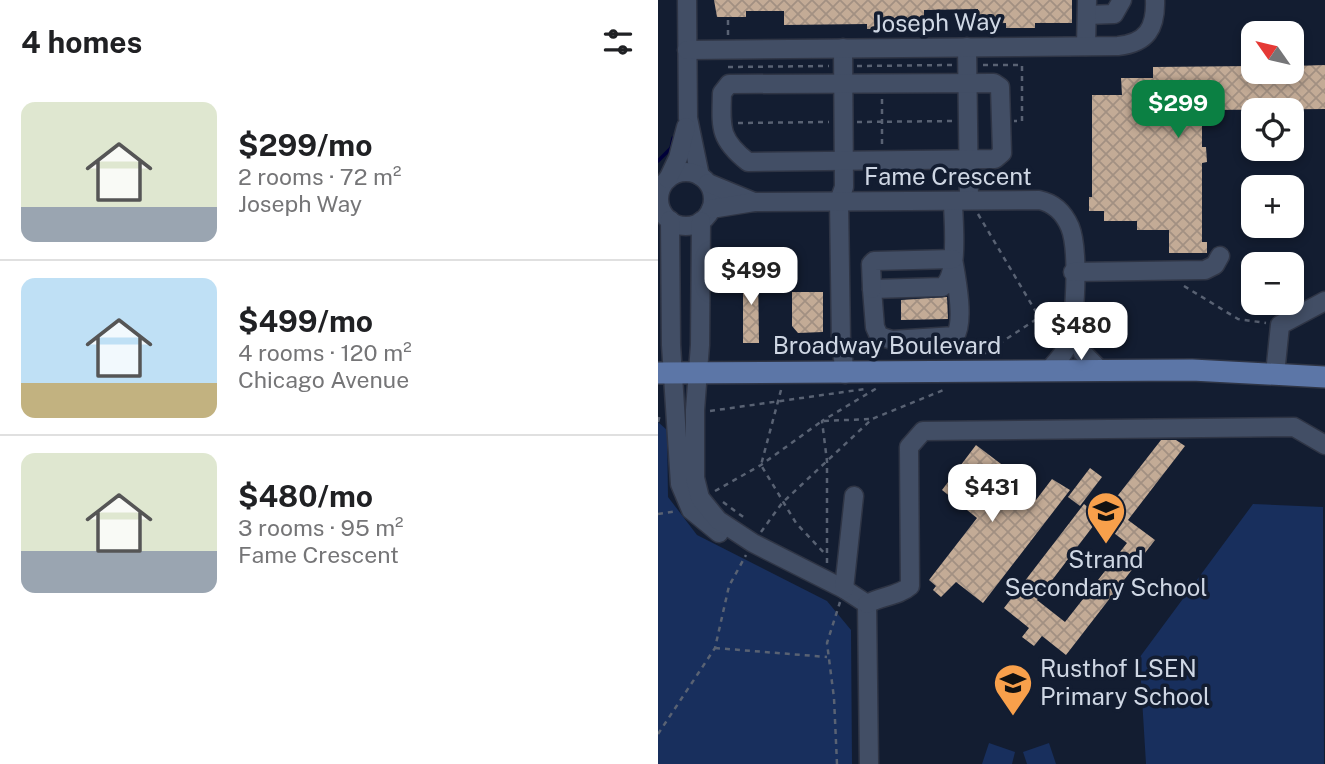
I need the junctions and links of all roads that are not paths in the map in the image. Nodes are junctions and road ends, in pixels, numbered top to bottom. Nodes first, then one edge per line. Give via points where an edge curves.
1 (1122, 0) edge
2 (1155, 0) edge
3 (688, 1) edge
4 (1087, 7) edge
5 (1086, 46) junction
6 (967, 47) junction
7 (843, 48) junction
8 (687, 50) junction
9 (843, 83) junction
10 (968, 83) junction
11 (688, 118) junction
12 (969, 159) junction
13 (844, 161) junction
14 (704, 180) junction
15 (663, 185) edge
16 (839, 201) junction
17 (961, 201) junction
18 (754, 202) junction
19 (706, 215) junction
20 (664, 216) edge
21 (1220, 256) dead end
22 (953, 259) junction
23 (1073, 272) junction
24 (699, 274) junction
25 (671, 287) junction
26 (872, 289) junction
27 (1325, 301) edge
28 (1072, 328) junction
29 (1048, 371) junction
30 (1101, 371) junction
31 (666, 373) edge
32 (698, 373) junction
33 (845, 374) junction
34 (1275, 374) junction
35 (1325, 377) edge
36 (1325, 445) edge
37 (854, 496) dead end
38 (757, 537) junction
39 (844, 589) junction
40 (867, 604) junction
41 (869, 764) edge

1 - 4 street via 1114,14
2 - 5 street, Joseph Way via 1153,25 1142,40
3 - 8 street
4 - 5 street
5 - 6 street, Joseph Way
6 - 7 street, Joseph Way
6 - 10 street
7 - 8 street, Joseph Way
7 - 9 street
8 - 11 street
9 - 10 street
9 - 13 street
9 - 13 street via 726,85 721,129 747,162
10 - 12 street
10 - 12 street via 1000,87 1002,153 997,158
11 - 14 street
11 - 15 street via 678,158
12 - 13 street
12 - 17 street
13 - 16 street
14 - 15 street via 680,173
14 - 18 street, Fame Crescent
14 - 19 street via 713,196
15 - 20 street via 660,202
16 - 17 street, Fame Crescent
16 - 18 street, Fame Crescent
16 - 33 street
17 - 22 street
17 - 23 street, Fame Crescent via 1039,200 1052,204 1070,227
18 - 19 street, Fame Crescent
19 - 20 street via 685,226
19 - 24 street
20 - 25 street
21 - 23 street via 1205,270
22 - 26 street via 950,281 942,288
22 - 26 street via 876,260
22 - 26 street via 958,331 952,338 892,340 879,335 874,327
23 - 28 street, Fame Crescent
24 - 25 street
24 - 32 street
25 - 31 street
27 - 34 street via 1280,325
28 - 29 street, Fame Crescent via 1063,354
28 - 30 street, Fame Crescent via 1083,353
29 - 30 main road, Broadway Boulevard
29 - 33 main road, Broadway Boulevard via 875,381
30 - 34 main road, Broadway Boulevard
31 - 32 main road, Broadway Boulevard
31 - 38 street via 678,472 691,510 711,530 739,542
32 - 33 main road, Broadway Boulevard
32 - 38 street via 696,486 712,515
34 - 35 main road, Broadway Boulevard
36 - 40 street via 1294,427 923,431 909,447 910,586
37 - 39 street
38 - 39 street
39 - 40 street
40 - 41 street

